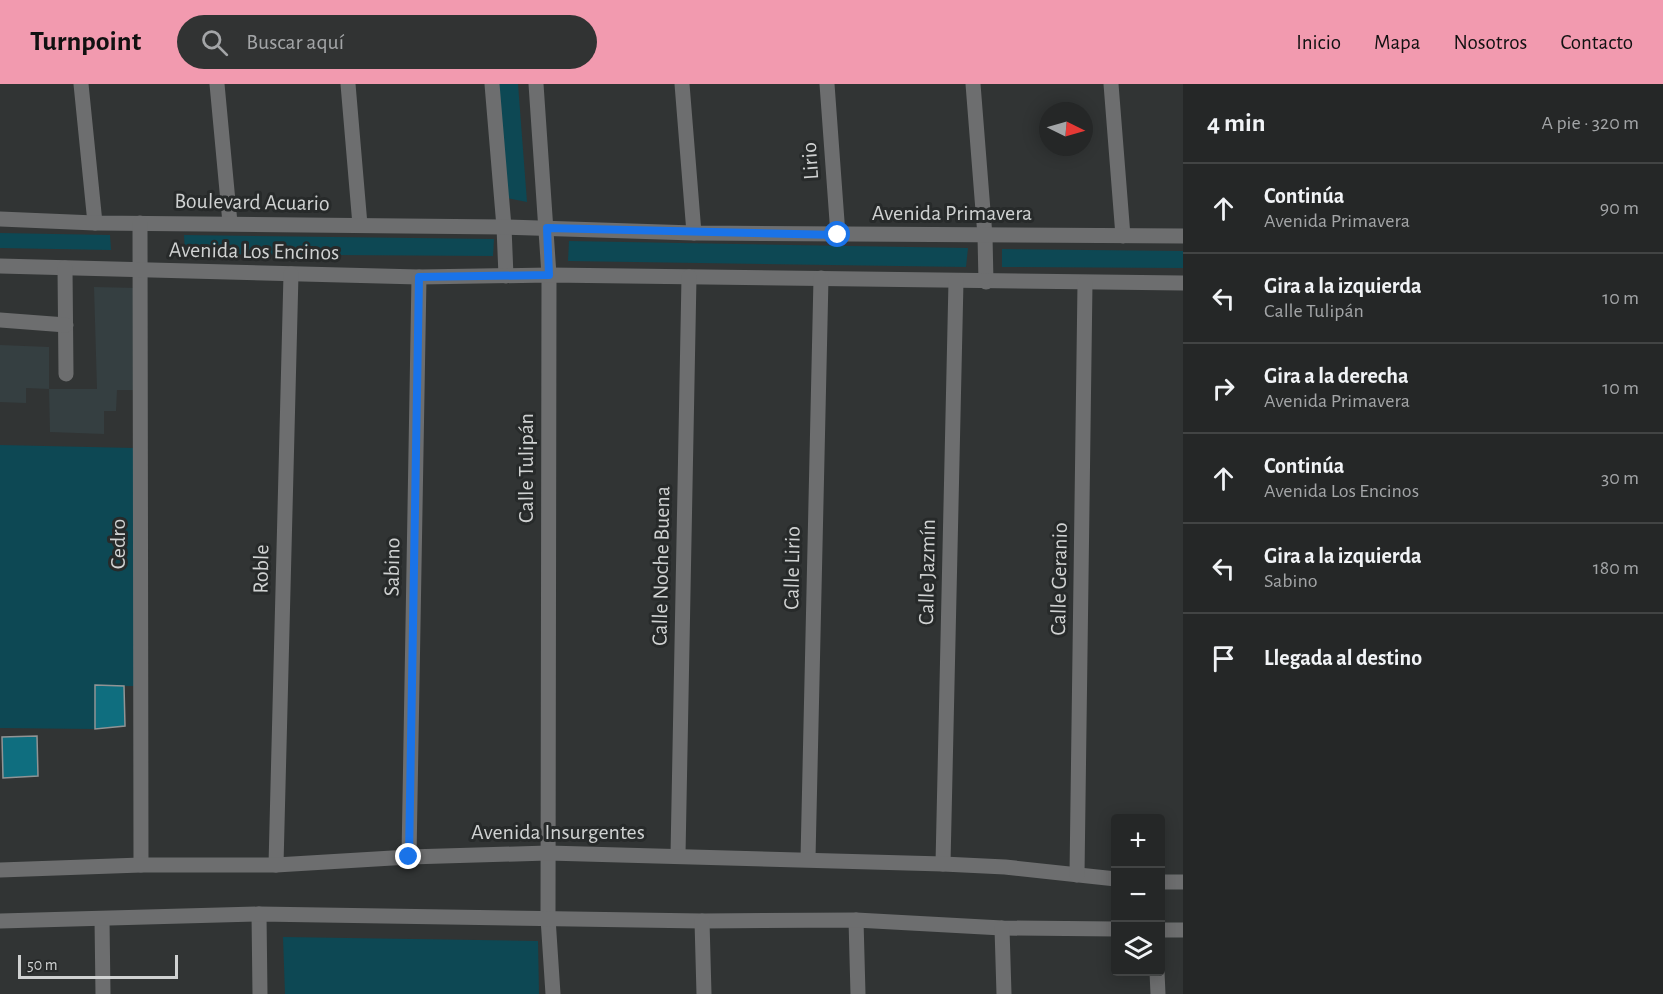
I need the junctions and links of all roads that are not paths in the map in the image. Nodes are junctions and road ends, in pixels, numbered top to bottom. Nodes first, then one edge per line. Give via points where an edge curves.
1 (81, 84) edge
2 (217, 84) edge
3 (348, 84) edge
4 (492, 84) edge
5 (536, 84) edge
6 (682, 84) edge
7 (827, 84) edge
8 (973, 84) edge
9 (1111, 84) edge
10 (0, 219) edge
11 (95, 223) junction
12 (140, 223) junction
13 (230, 224) junction
14 (360, 225) junction
15 (504, 227) junction
16 (547, 228) junction
17 (694, 233) junction
18 (838, 235) junction
19 (985, 236) junction
20 (1123, 236) junction
21 (1183, 236) edge
22 (0, 267) edge
23 (65, 268) junction
24 (141, 270) junction
25 (291, 274) junction
26 (549, 275) junction
27 (506, 276) junction
28 (419, 277) junction
29 (689, 277) junction
30 (821, 278) junction
31 (956, 281) junction
32 (986, 282) junction
33 (1183, 283) edge
34 (1085, 284) junction
35 (0, 320) edge
36 (66, 325) junction
37 (66, 375) dead end
38 (548, 853) junction
39 (678, 855) junction
40 (409, 857) junction
41 (808, 859) junction
42 (943, 864) junction
43 (141, 865) junction
44 (276, 865) junction
45 (0, 870) edge
46 (1077, 875) junction
47 (1111, 878) edge
48 (1165, 882) edge
49 (1183, 882) edge
50 (259, 914) junction
51 (548, 918) junction
52 (102, 919) junction
53 (856, 920) junction
54 (0, 921) edge
55 (702, 921) junction
56 (1002, 928) junction
57 (1111, 929) edge
58 (1165, 930) edge
59 (1183, 930) edge
60 (1157, 976) edge
61 (103, 994) edge
62 (260, 994) edge
63 (553, 994) edge
64 (704, 994) edge
65 (858, 994) edge
66 (1004, 994) edge
67 (1158, 994) edge

1 - 11 street
2 - 13 street
3 - 14 street
4 - 15 street
5 - 16 street, Calle Tulipán
6 - 17 street
7 - 18 street, Lirio
8 - 19 street
9 - 20 street
10 - 11 street, Boulevard Acuario
11 - 12 street, Boulevard Acuario
12 - 13 street, Boulevard Acuario
12 - 24 street, Cedro
13 - 14 street, Boulevard Acuario
14 - 15 street, Boulevard Acuario
15 - 16 street, Avenida Primavera
15 - 27 street
16 - 17 street, Avenida Primavera
16 - 26 street, Calle Tulipán
17 - 18 street, Avenida Primavera
18 - 19 street, Avenida Primavera
19 - 20 street, Avenida Primavera
19 - 32 street
20 - 21 street, Avenida Primavera
22 - 23 street, Avenida Los Encinos
23 - 24 street, Avenida Los Encinos
23 - 36 street
24 - 25 street, Avenida Los Encinos
24 - 43 street, Cedro
25 - 28 street, Avenida Los Encinos
25 - 44 street, Roble
26 - 27 street
26 - 29 street
26 - 38 street, Calle Tulipán
27 - 28 street, Avenida Los Encinos
28 - 40 street, Sabino
29 - 30 street
29 - 39 street, Calle Noche Buena
30 - 31 street
30 - 41 street, Calle Lirio
31 - 32 street
31 - 42 street, Calle Jazmín
32 - 34 street
33 - 34 street
34 - 46 street, Calle Geranio
35 - 36 street
36 - 37 street
38 - 39 street, Avenida Insurgentes
38 - 40 street, Avenida Insurgentes
38 - 51 street, Calle Tulipán
39 - 41 street, Avenida Insurgentes
40 - 44 street, Avenida Insurgentes
41 - 42 street, Avenida Insurgentes
42 - 46 street, Avenida Insurgentes
43 - 44 street, Avenida Insurgentes
43 - 45 street, Avenida Insurgentes
46 - 47 street, Avenida Insurgentes
48 - 49 street
50 - 51 street
50 - 52 street
50 - 62 street
51 - 55 street
51 - 63 street, Calle Tulipán
52 - 54 street
52 - 61 street
53 - 55 street
53 - 56 street
53 - 65 street
55 - 64 street
56 - 57 street
56 - 66 street
58 - 59 street
60 - 67 street

